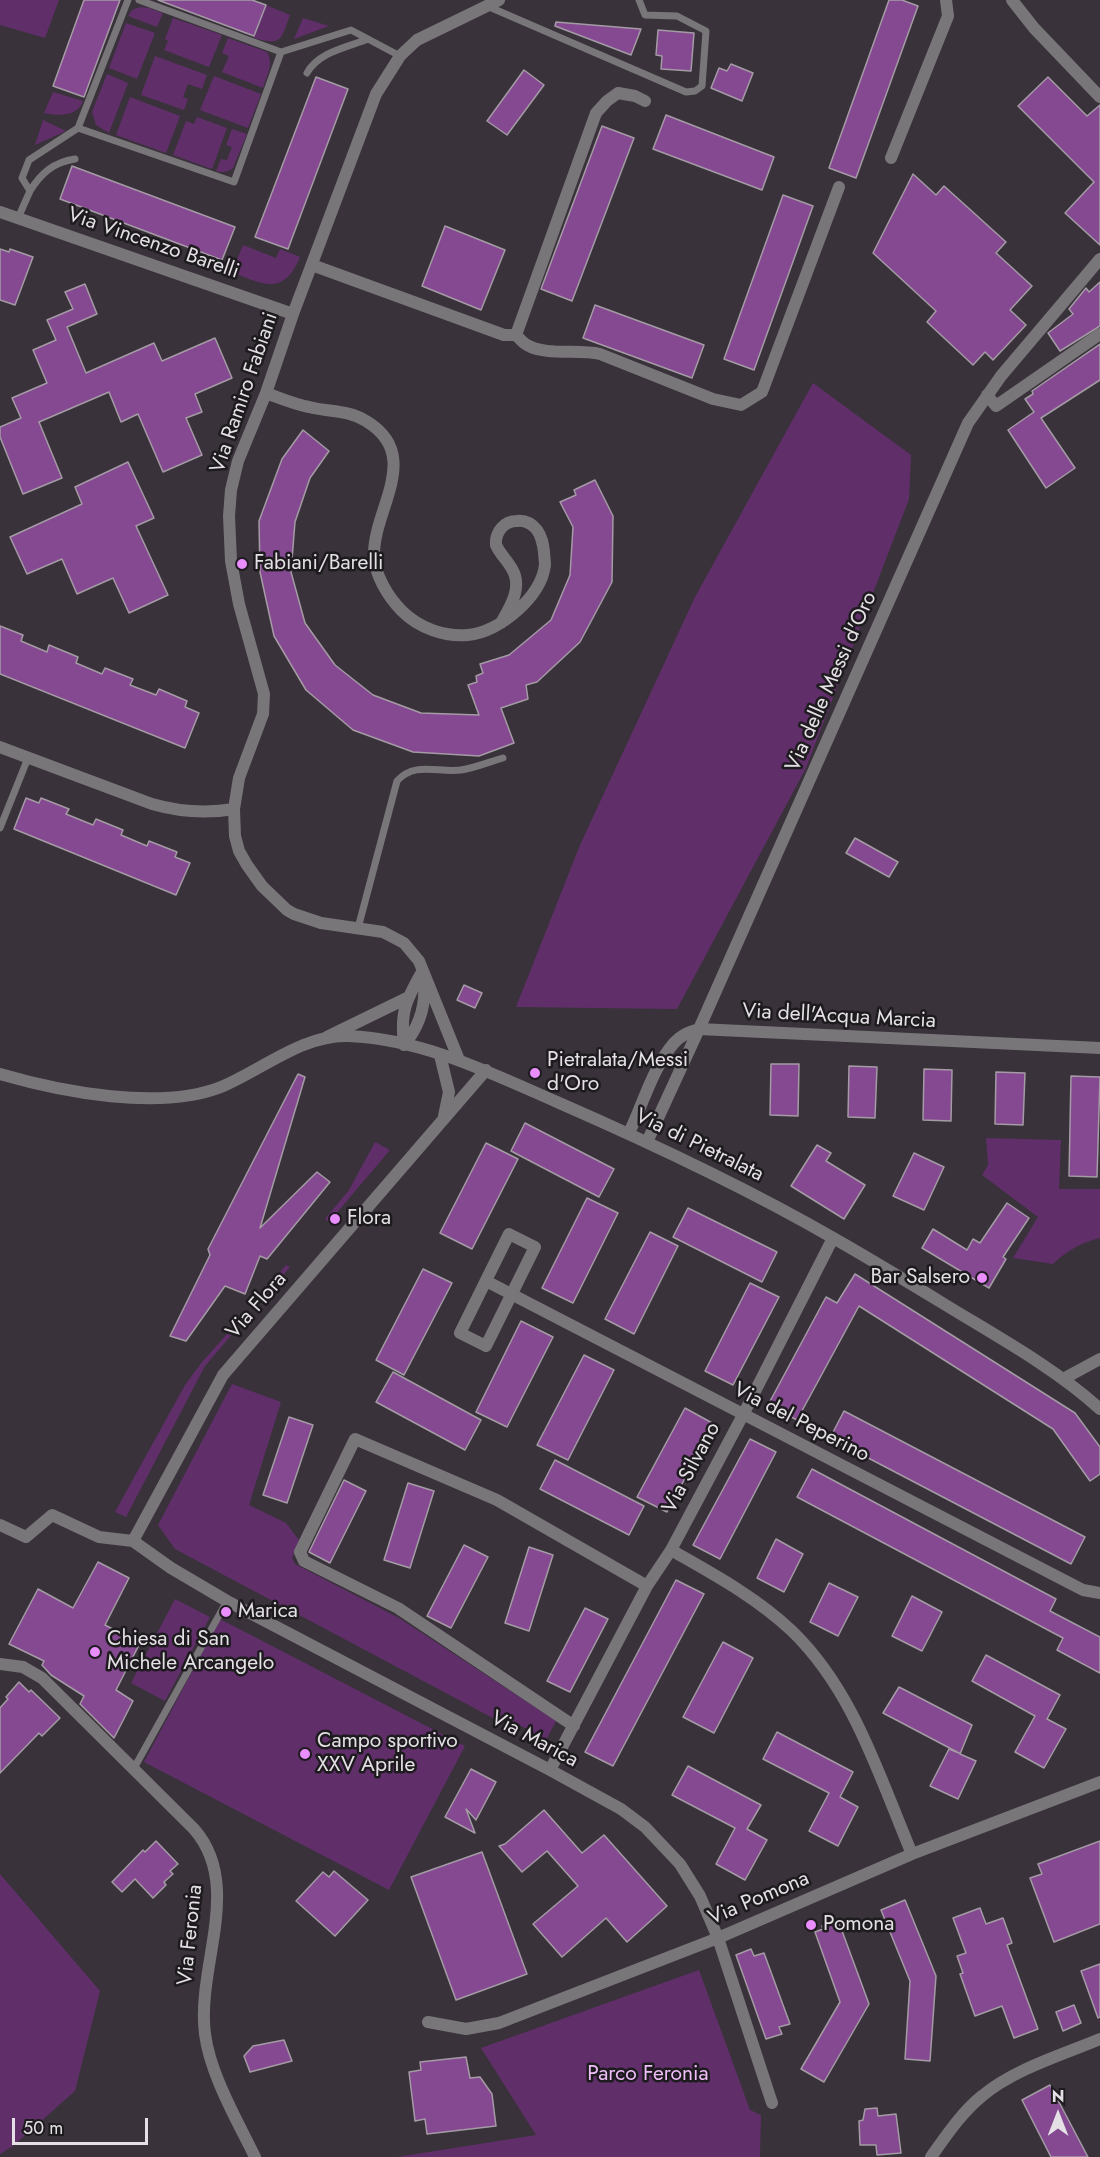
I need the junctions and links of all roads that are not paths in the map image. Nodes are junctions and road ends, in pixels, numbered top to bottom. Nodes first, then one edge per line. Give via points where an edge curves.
1 (128, 0) edge
2 (139, 0) edge
3 (499, 0) edge
4 (639, 0) edge
5 (946, 0) edge
6 (1012, 0) edge
7 (487, 6) junction
8 (368, 39) junction
9 (282, 52) junction
10 (400, 56) junction
11 (307, 73) dead end
12 (1100, 97) edge
13 (645, 101) dead end
14 (78, 128) junction
15 (891, 158) dead end
16 (75, 159) dead end
17 (839, 187) dead end
18 (30, 191) junction
19 (0, 212) edge
20 (18, 219) junction
21 (1100, 259) edge
22 (312, 265) junction
23 (293, 314) junction
24 (1100, 334) edge
25 (516, 335) junction
26 (266, 393) junction
27 (987, 395) junction
28 (501, 623) junction
29 (0, 747) edge
30 (28, 758) junction
31 (503, 758) dead end
32 (234, 809) junction
33 (0, 828) edge
34 (358, 928) junction
35 (423, 972) junction
36 (407, 998) junction
37 (699, 1029) junction
38 (327, 1037) junction
39 (404, 1045) junction
40 (1100, 1048) edge
41 (440, 1054) junction
42 (459, 1060) junction
43 (486, 1070) junction
44 (0, 1074) edge
45 (443, 1120) junction
46 (629, 1133) junction
47 (647, 1142) junction
48 (833, 1238) junction
49 (486, 1281) junction
50 (512, 1294) junction
51 (1100, 1359) edge
52 (1063, 1379) junction
53 (1100, 1409) edge
54 (743, 1415) junction
55 (0, 1525) edge
56 (134, 1541) junction
57 (671, 1550) junction
58 (647, 1586) junction
59 (1100, 1593) edge
60 (227, 1601) junction
61 (0, 1664) edge
62 (574, 1725) junction
63 (133, 1770) junction
64 (550, 1770) junction
65 (1100, 1782) edge
66 (912, 1854) junction
67 (718, 1938) junction
68 (428, 2022) dead end
69 (1100, 2039) edge
70 (771, 2103) dead end
71 (255, 2157) edge
72 (931, 2157) edge

1 - 14 lane
2 - 9 lane
3 - 7 street, Via Ramiro Fabiani
4 - 7 lane via 645,15 677,16 706,31 702,86 695,91 686,92
5 - 15 street via 948,16
6 - 12 street
7 - 10 street, Via Ramiro Fabiani via 430,32
8 - 9 lane via 351,30
8 - 10 lane
8 - 11 lane via 319,58
9 - 14 lane via 234,182
10 - 22 street, Via Ramiro Fabiani via 376,94
13 - 25 street via 618,93 596,113
14 - 18 lane via 29,160 22,178
16 - 18 lane via 42,173
17 - 25 street via 762,392 750,401 741,405 713,399 600,354 540,350
18 - 20 lane
19 - 20 street, Via Vincenzo Barelli
20 - 23 street, Via Vincenzo Barelli
21 - 27 street, Via delle Messi d'Oro
22 - 23 street, Via Ramiro Fabiani
22 - 25 street via 504,335
23 - 26 street, Via Ramiro Fabiani
24 - 27 street via 996,406
26 - 28 street via 310,408 344,411 384,435 393,456 393,482 374,555 377,572 401,610 428,629 457,635 480,633
26 - 32 street, Via Ramiro Fabiani via 238,461 229,516 231,561 239,604 264,694 263,714 239,778
27 - 37 street, Via delle Messi d'Oro via 949,463
28 - 28 street via 532,595 545,565 540,534 524,521 506,523 495,539 517,583
29 - 30 street
30 - 32 street via 174,810 195,813
30 - 33 lane
31 - 34 lane via 463,769 412,770 397,781
32 - 34 street, Via Ramiro Fabiani via 239,851 274,898 302,918
34 - 35 street, Via Ramiro Fabiani via 397,938 417,958
35 - 36 street
35 - 39 street, Via Ramiro Fabiani via 424,1005 414,1032
35 - 42 street, Via Ramiro Fabiani
36 - 38 street
36 - 39 street via 402,1019
37 - 40 street, Via dell'Acqua Marcia
37 - 46 street via 674,1043
37 - 47 street
38 - 39 street, Via di Pietralata via 350,1036
38 - 44 street, Via di Pietralata via 224,1086 173,1098 110,1095
39 - 41 street, Via di Pietralata
41 - 42 street, Via di Pietralata
41 - 45 street, Via Flora via 449,1092
42 - 43 street, Via di Pietralata
43 - 45 street, Via Flora
43 - 46 street, Via di Pietralata
45 - 56 street, Via Flora via 223,1375
46 - 47 street, Via di Pietralata
47 - 48 street, Via di Pietralata
48 - 52 street, Via di Pietralata
48 - 54 street, Via Silvano
49 - 50 street, Via del Peperino
49 - 50 street via 509,1234 536,1247
49 - 50 street via 460,1333 486,1346
50 - 54 street, Via del Peperino
51 - 52 street
52 - 53 street, Via di Pietralata
54 - 57 street, Via Silvano
54 - 59 street, Via del Peperino via 1083,1590
55 - 56 street via 26,1537 52,1515 99,1537
56 - 60 street, Via Marica
57 - 58 street, Via Silvano
57 - 66 street via 751,1598 790,1629 818,1659 867,1743
58 - 62 street, Via Silvano
58 - 62 street via 496,1500 355,1439 300,1552 304,1561 398,1608
60 - 63 lane
60 - 64 street, Via Marica
61 - 63 street, Via Feronia via 23,1667 42,1678
62 - 64 street, Via Silvano
63 - 71 street, Via Feronia via 194,1829 213,1863 218,1892 204,1995 205,2036 212,2062
64 - 67 street, Via Marica via 621,1809 654,1836 688,1874
65 - 66 street, Via Pomona
66 - 67 street, Via Pomona
67 - 68 street, Via Pomona via 500,2023 466,2030
67 - 70 street, Via Marica
69 - 72 street via 998,2084 952,2127

